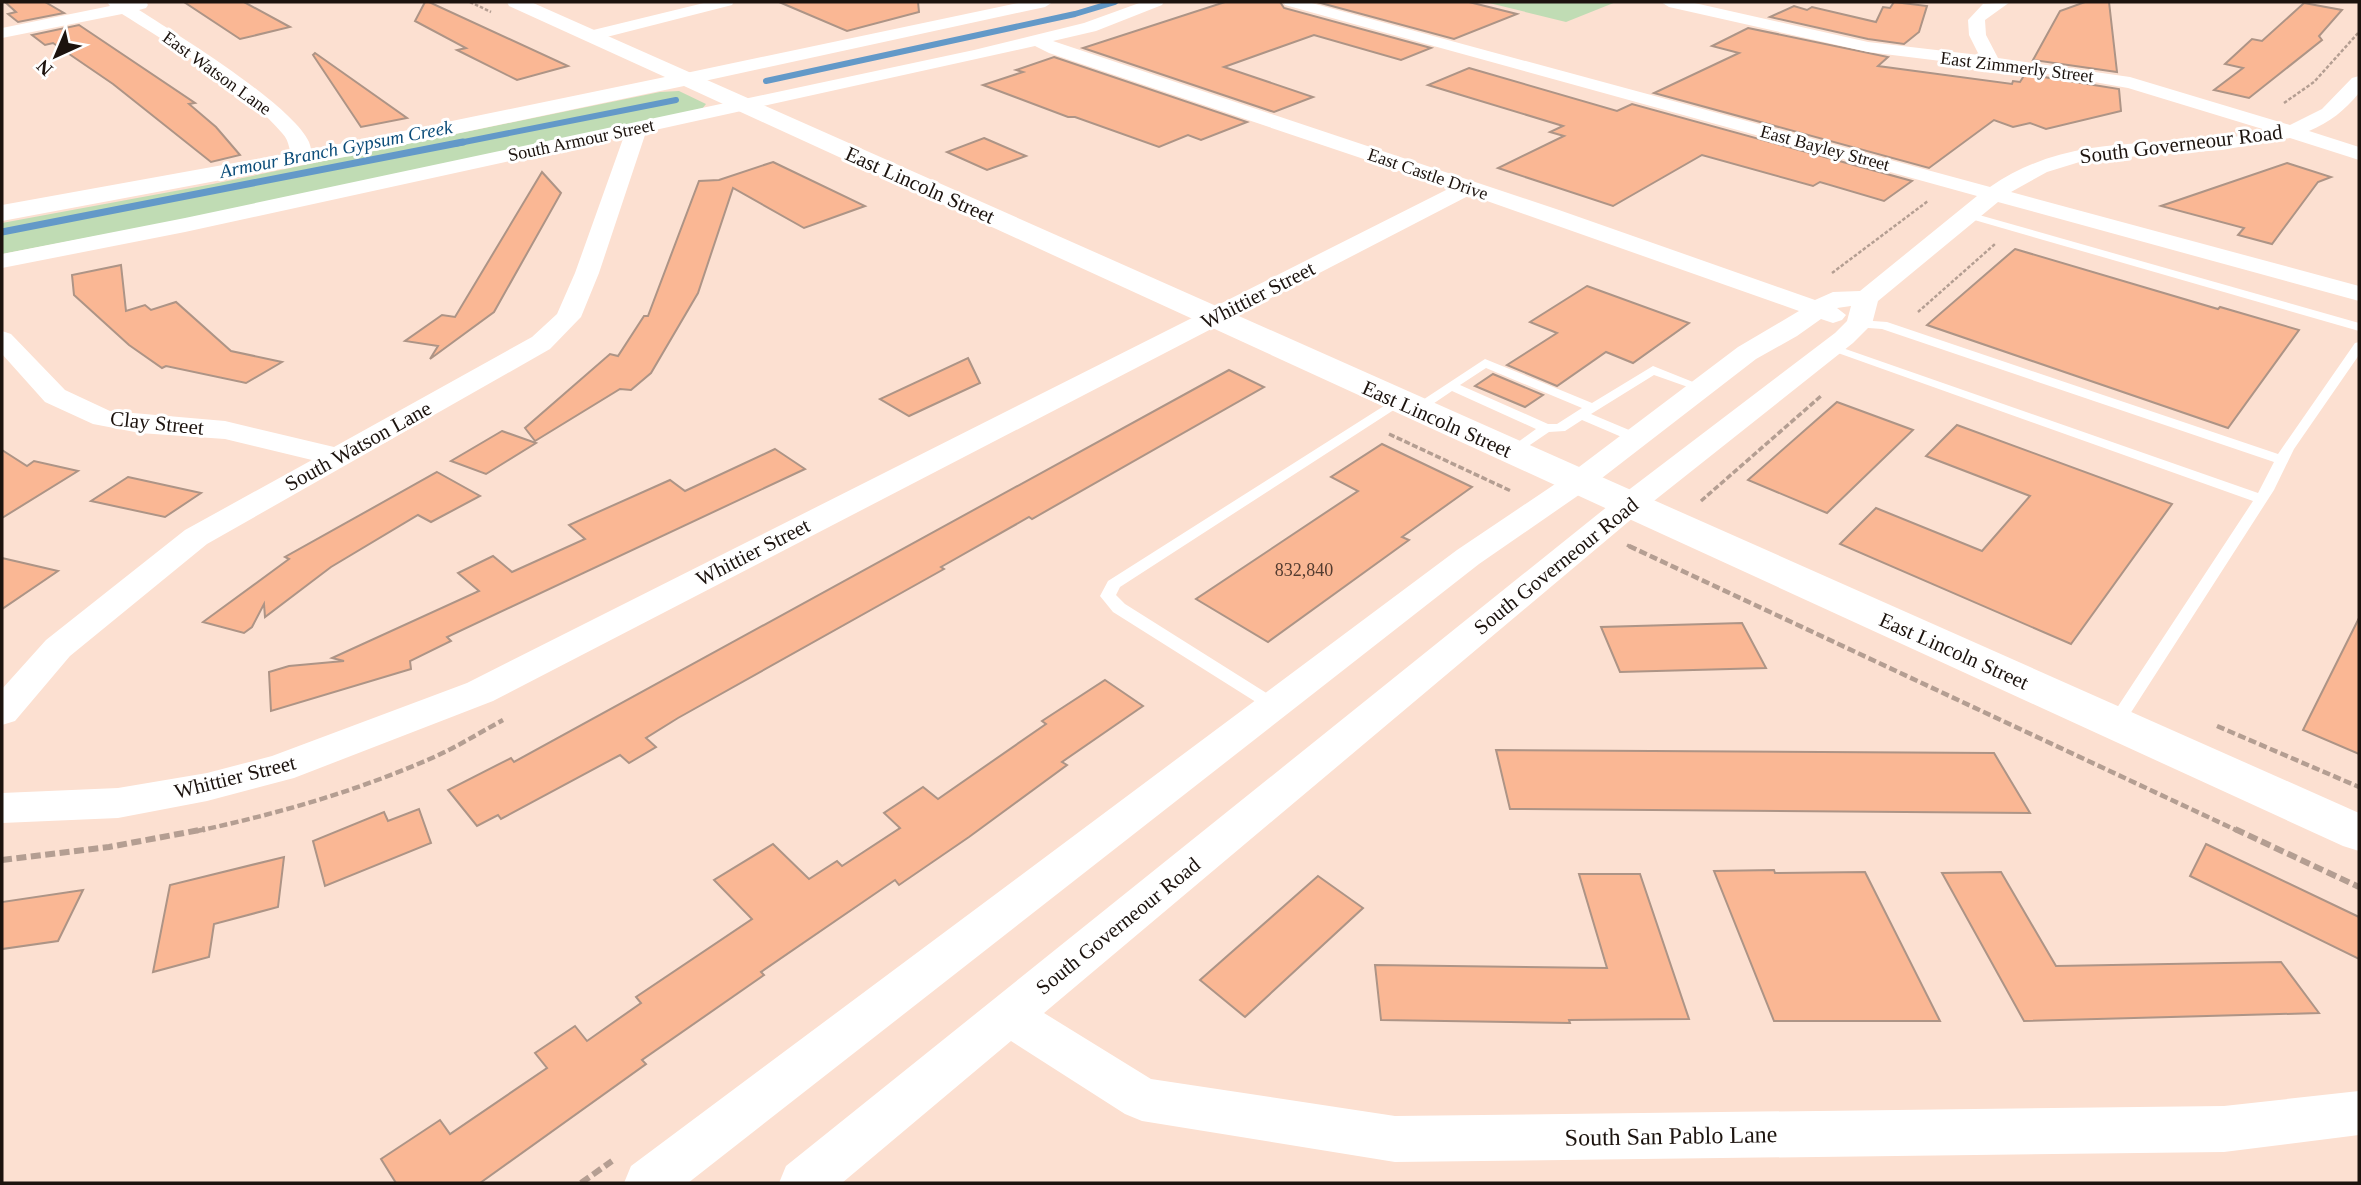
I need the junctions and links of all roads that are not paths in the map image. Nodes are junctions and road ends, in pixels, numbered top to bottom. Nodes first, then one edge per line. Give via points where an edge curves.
1 (156, 2) edge
2 (516, 2) edge
3 (726, 2) edge
4 (1045, 2) edge
5 (1156, 2) edge
6 (1291, 2) edge
7 (1669, 2) edge
8 (2002, 2) edge
9 (120, 5) edge
10 (2, 33) edge
11 (590, 36) junction
12 (1037, 40) junction
13 (1992, 63) junction
14 (686, 79) junction
15 (2359, 82) edge
16 (743, 105) junction
17 (637, 128) junction
18 (2289, 131) junction
19 (2359, 155) edge
20 (302, 158) junction
21 (1469, 187) junction
22 (1993, 193) junction
23 (2, 213) edge
24 (1968, 215) junction
25 (2, 261) edge
26 (2359, 294) edge
27 (1819, 310) junction
28 (1212, 318) junction
29 (2359, 327) edge
30 (1854, 333) junction
31 (2, 340) edge
32 (2359, 346) edge
33 (1451, 386) junction
34 (1702, 388) junction
35 (1407, 405) junction
36 (1587, 412) junction
37 (1546, 428) junction
38 (1636, 438) junction
39 (1512, 453) junction
40 (338, 457) junction
41 (2282, 460) junction
42 (1578, 482) junction
43 (2261, 499) junction
44 (1629, 505) junction
45 (1273, 705) junction
46 (2, 712) edge
47 (2115, 724) junction
48 (2, 808) edge
49 (2359, 834) edge
50 (1009, 1015) junction
51 (2359, 1113) edge
52 (649, 1183) edge
53 (804, 1183) edge

1 - 9 street
2 - 11 street, East Lincoln Street
3 - 11 street
4 - 14 street, South Armour Street
5 - 12 street, South Armour Street via 1090,27
6 - 22 street, East Bayley Street
7 - 13 street, East Zimmerly Street via 1868,47
8 - 13 street via 1983,10 1974,26
9 - 10 street
9 - 20 street, East Watson Lane via 276,116 299,141
11 - 14 street, East Lincoln Street
12 - 16 street, South Armour Street
12 - 21 street, East Castle Drive
13 - 18 street, East Zimmerly Street via 2130,83
14 - 16 street, East Lincoln Street
14 - 20 street, South Armour Street
15 - 18 street, South Governeour Road via 2328,114
16 - 17 street, South Armour Street
16 - 28 street, East Lincoln Street
17 - 25 street, South Armour Street
17 - 40 street, South Watson Lane via 568,317 541,343
18 - 19 street, East Zimmerly Street
18 - 22 street, South Governeour Road via 2232,141 2095,152 2036,168
20 - 23 street, South Armour Street
21 - 27 street, East Castle Drive
21 - 28 street, Whittier Street
22 - 24 street, South Governeour Road
22 - 26 street, East Bayley Street
24 - 29 lane
24 - 30 street, South Governeour Road
27 - 30 street via 1833,299
27 - 34 street via 1748,353
28 - 35 street, East Lincoln Street
28 - 48 street, Whittier Street via 480,691 280,768 207,787 118,803
30 - 41 lane via 1883,325
30 - 43 lane
30 - 44 street, South Governeour Road
31 - 40 street, Clay Street via 55,396 103,418 225,430
32 - 41 lane
33 - 35 lane
33 - 36 lane via 1485,363
33 - 37 lane via 1490,398
34 - 36 lane via 1653,370
34 - 38 street
35 - 39 street, East Lincoln Street
35 - 45 lane via 1114,584 1108,596 1119,608
36 - 37 lane via 1560,429
36 - 38 lane
37 - 39 lane
38 - 42 street
39 - 42 street, East Lincoln Street
40 - 46 street, South Watson Lane via 196,537 58,648
41 - 43 lane
42 - 44 street, East Lincoln Street
42 - 45 street via 1468,557
43 - 47 lane
44 - 47 street, East Lincoln Street
44 - 50 street, South Governeour Road
45 - 52 street
47 - 49 street, East Lincoln Street
50 - 51 street, South San Pablo Lane via 1142,1099 1395,1139 2224,1129
50 - 53 street, South Governeour Road

